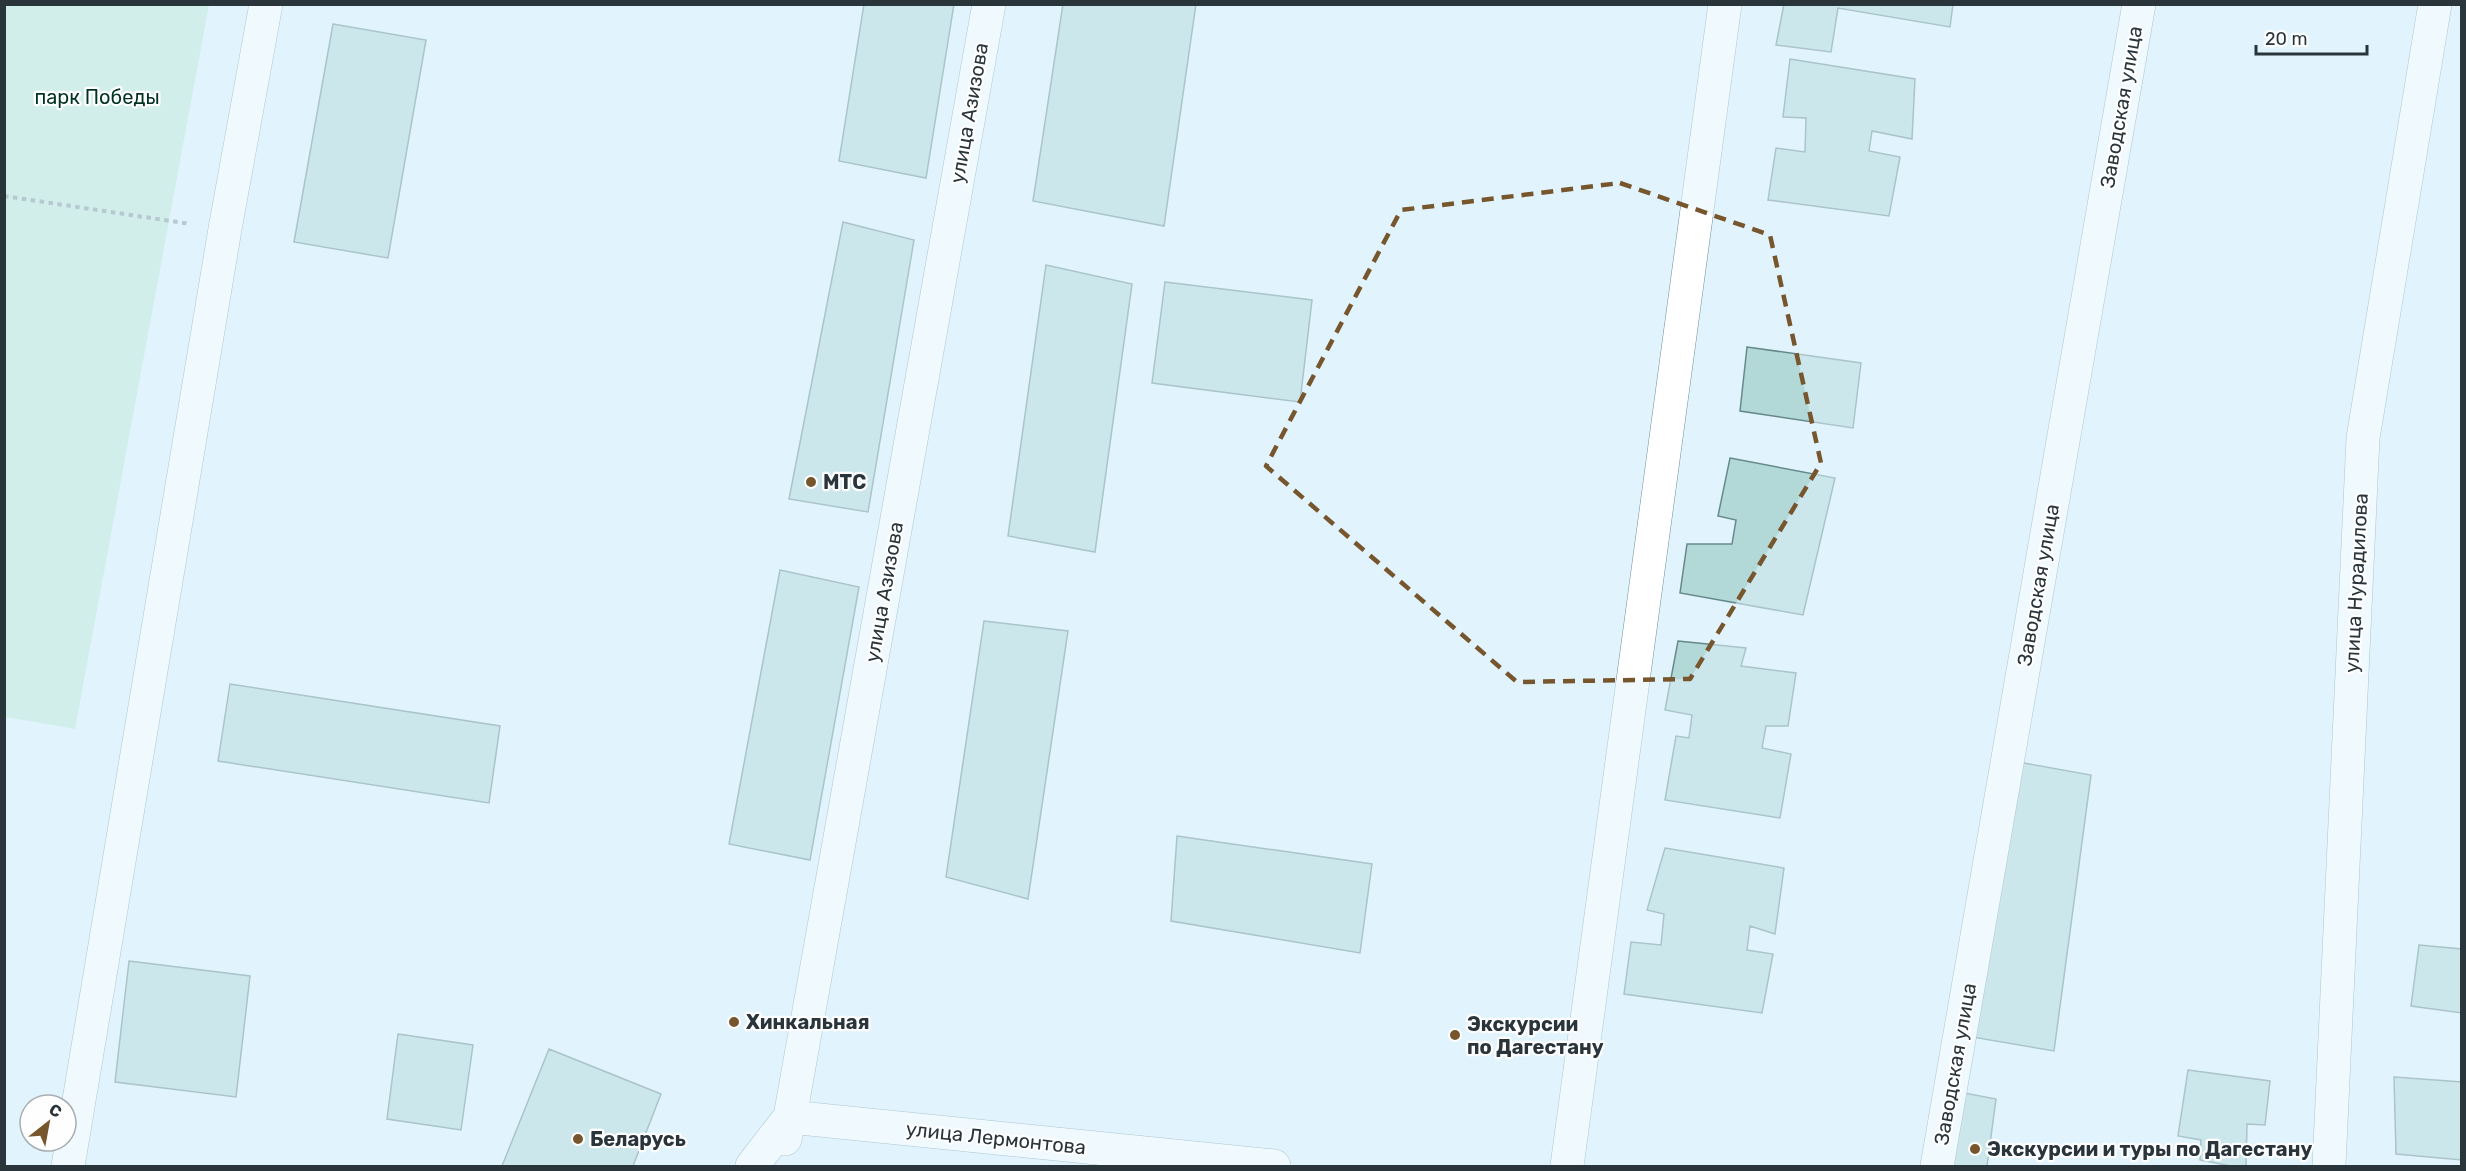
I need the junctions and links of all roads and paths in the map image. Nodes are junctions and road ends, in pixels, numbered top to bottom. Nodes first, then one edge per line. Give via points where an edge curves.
1 (266, 4) edge
2 (989, 4) edge
3 (1725, 4) edge
4 (2139, 4) edge
5 (2435, 4) edge
6 (4, 196) edge
7 (225, 229) junction
8 (790, 1117) junction
9 (68, 1167) edge
10 (752, 1167) edge
11 (779, 1167) edge
12 (1274, 1167) edge
13 (1567, 1167) edge
14 (1937, 1167) edge
15 (2329, 1167) edge

1 - 7 street
2 - 8 street, улица Азизова
3 - 13 street
4 - 14 street, Заводская улица
5 - 15 street, улица Нурадилова via 2363,438
6 - 7 path
7 - 9 street
8 - 10 street, улица Азизова
8 - 11 street
8 - 12 street, улица Лермонтова

